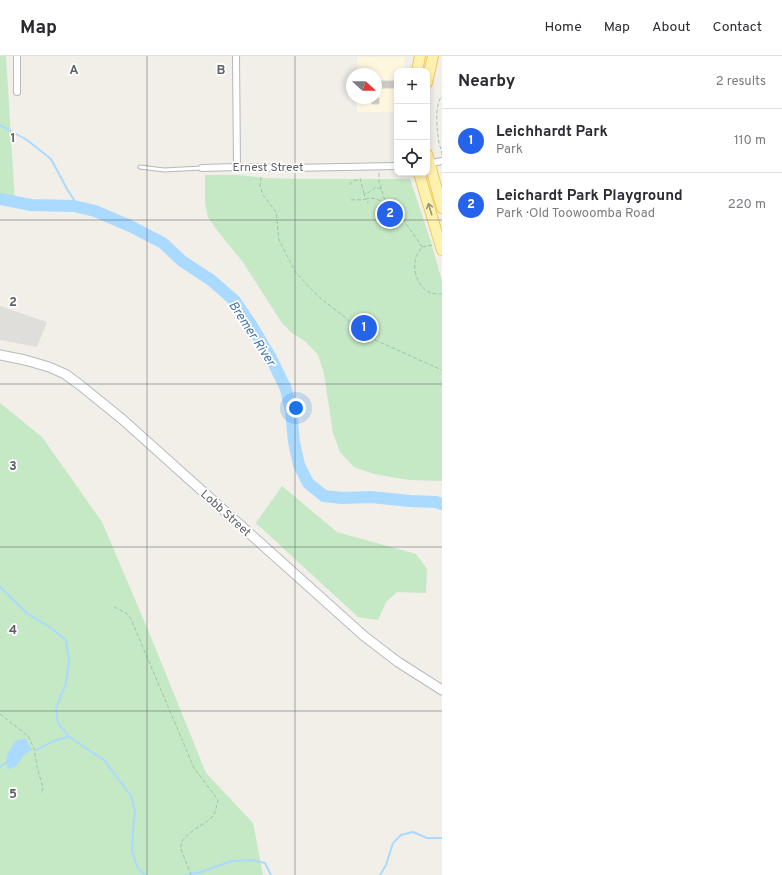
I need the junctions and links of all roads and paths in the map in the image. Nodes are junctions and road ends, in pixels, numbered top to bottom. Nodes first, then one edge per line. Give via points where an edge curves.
1 (17, 56) edge
2 (236, 56) edge
3 (420, 56) edge
4 (432, 56) edge
5 (417, 68) edge
6 (430, 68) edge
7 (17, 92) dead end
8 (442, 96) edge
9 (442, 155) edge
10 (430, 160) edge
11 (442, 161) edge
12 (380, 166) junction
13 (394, 166) edge
14 (140, 167) dead end
15 (237, 167) junction
16 (430, 167) edge
17 (202, 168) joint
18 (420, 176) edge
19 (261, 177) dead end
20 (360, 178) dead end
21 (361, 180) junction
22 (379, 181) junction
23 (350, 185) dead end
24 (376, 187) junction
25 (381, 189) junction
26 (364, 194) junction
27 (396, 198) dead end
28 (366, 199) junction
29 (351, 200) dead end
30 (387, 202) junction
31 (368, 203) dead end
32 (442, 208) edge
33 (432, 244) dead end
34 (422, 247) junction
35 (442, 250) edge
36 (442, 294) edge
37 (0, 355) edge
38 (442, 370) edge
39 (114, 607) dead end
40 (442, 690) edge
41 (0, 714) edge
42 (41, 794) dead end
43 (191, 875) edge

1 - 7 street
2 - 15 street
3 - 5 main road
4 - 6 main road
8 - 9 path via 437,116
10 - 11 street
12 - 13 street, Ernest Street
12 - 15 street, Ernest Street
12 - 22 path
14 - 17 lane, Ernest Street via 164,170
15 - 17 street, Ernest Street
16 - 32 main road
35 -> 18 main road
19 - 38 path via 260,186 276,212 279,240 303,282 346,318 355,330
20 - 21 path
21 - 23 path via 353,181
21 - 26 path
22 - 24 path
22 - 25 path
24 - 25 path
24 - 26 path
25 - 30 path
26 - 28 path
27 - 30 path
28 - 29 path
28 - 30 path
28 - 31 path
30 - 34 path
33 - 34 path
34 - 36 path via 415,261 417,277 423,288
37 - 40 main road, Lobb Street via 41,364 73,379 122,419 364,636 398,662
39 - 43 path via 126,613 131,619 194,768 218,800 216,811 211,818 186,836 181,843
41 - 42 path via 28,736 34,748 43,788

